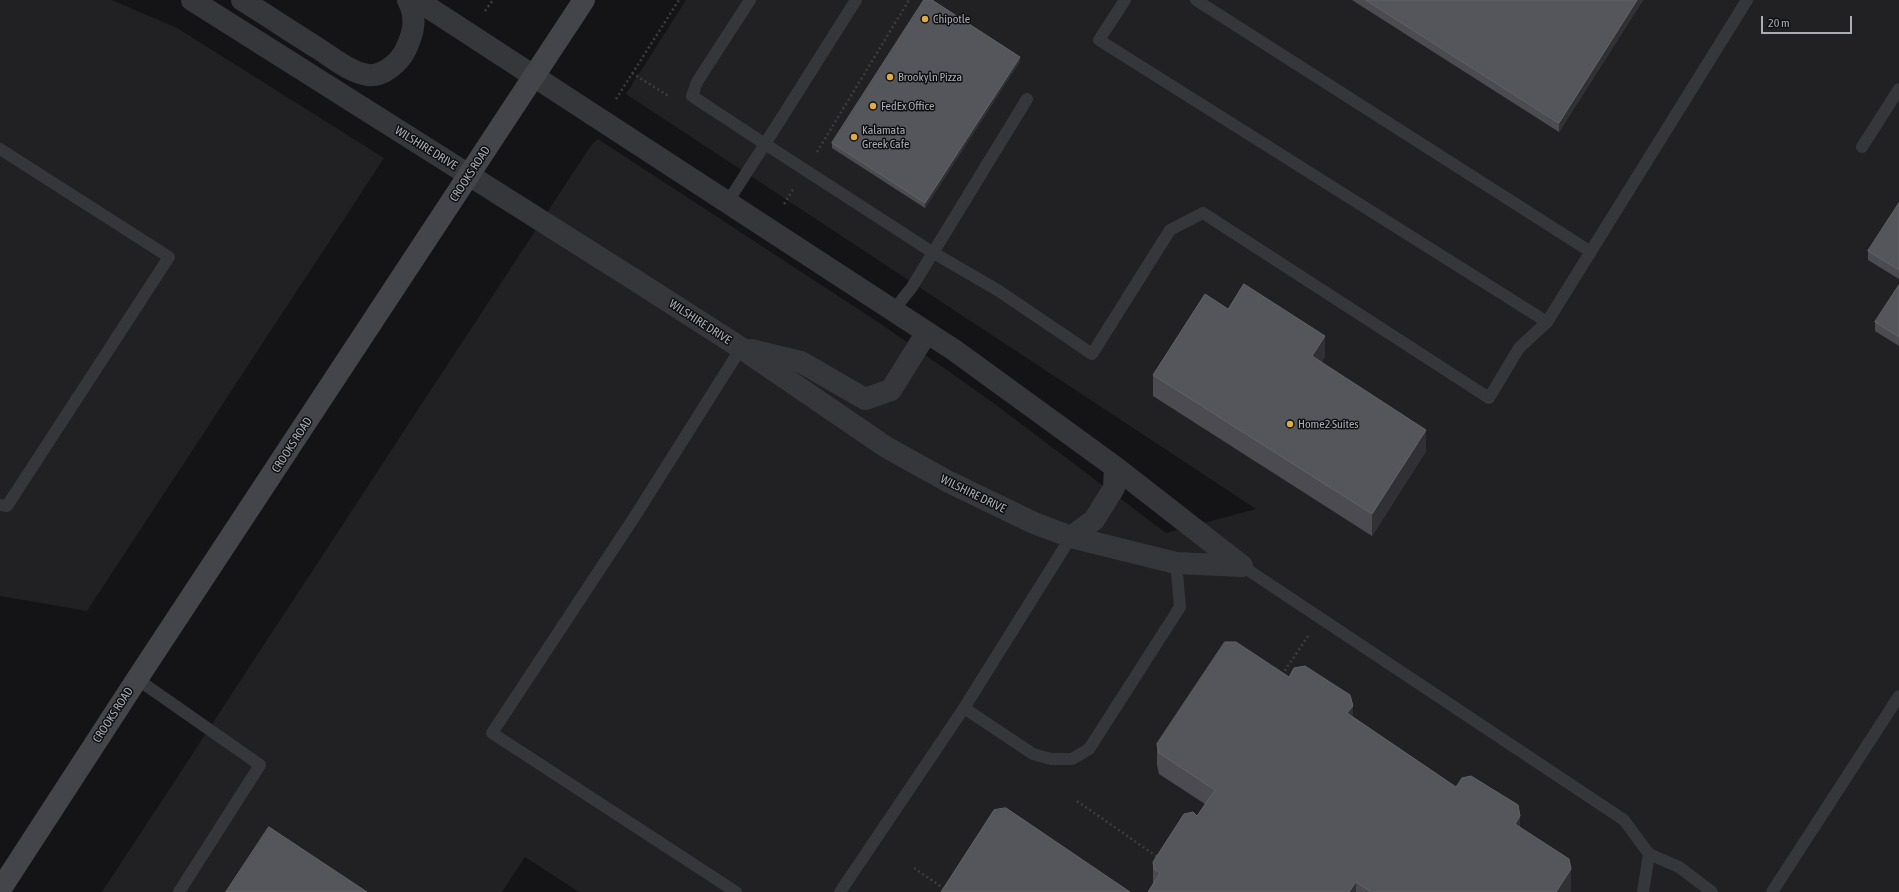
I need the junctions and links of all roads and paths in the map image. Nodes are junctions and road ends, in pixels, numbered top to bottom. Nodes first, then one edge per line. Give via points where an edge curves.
1 (192, 0) edge
2 (242, 0) edge
3 (408, 0) edge
4 (417, 0) edge
5 (493, 0) edge
6 (584, 0) edge
7 (679, 0) edge
8 (750, 0) edge
9 (856, 0) edge
10 (909, 0) edge
11 (1125, 0) edge
12 (1196, 0) edge
13 (1747, 0) edge
14 (483, 15) dead end
15 (632, 73) junction
16 (534, 76) junction
17 (1899, 89) edge
18 (672, 98) dead end
19 (1027, 99) dead end
20 (612, 104) dead end
21 (764, 144) junction
22 (1862, 148) dead end
23 (0, 149) edge
24 (813, 157) dead end
25 (470, 175) junction
26 (796, 184) dead end
27 (727, 203) junction
28 (784, 204) dead end
29 (932, 252) junction
30 (1591, 252) junction
31 (893, 311) junction
32 (1547, 322) junction
33 (927, 332) junction
34 (740, 348) junction
35 (1115, 467) junction
36 (0, 505) edge
37 (1071, 537) junction
38 (1176, 563) junction
39 (1242, 566) junction
40 (1308, 636) dead end
41 (137, 679) junction
42 (1277, 682) edge
43 (1899, 696) edge
44 (964, 708) junction
45 (1077, 801) dead end
46 (1649, 854) junction
47 (1160, 858) edge
48 (914, 868) dead end
49 (0, 890) edge
50 (178, 892) edge
51 (736, 892) edge
52 (840, 892) edge
53 (949, 892) edge
54 (1643, 892) edge
55 (1712, 892) edge
56 (1772, 892) edge

1 - 25 street, WILSHIRE DRIVE
2 - 3 street via 339,62 368,75 379,75 404,54 414,32 415,19
4 - 16 street
5 - 14 path
6 - 16 main road, CROOKS ROAD
7 - 15 path
8 - 21 lane via 697,82 692,96
9 - 21 lane
10 - 24 path
11 - 32 lane via 1099,40
12 - 30 lane
13 - 30 lane
15 - 18 path
15 - 20 path
16 - 25 main road, CROOKS ROAD
16 - 27 street
17 - 22 lane
19 - 29 lane
21 - 27 lane
21 - 29 lane
23 - 36 lane via 169,257 8,506
25 - 34 street, WILSHIRE DRIVE
25 - 41 main road, CROOKS ROAD
26 - 28 path
27 - 31 street
29 - 31 lane via 912,287
29 - 32 lane via 999,292 1092,354 1170,230 1203,214 1488,398 1519,348
30 - 32 lane
31 - 33 street
33 - 34 street, WILSHIRE DRIVE via 891,390 865,399 801,362
33 - 35 street
34 - 37 street, WILSHIRE DRIVE via 886,447 949,482 1034,523
34 - 51 lane via 492,733
35 - 37 street via 1114,488 1102,508 1094,520
35 - 39 street
37 - 38 street, WILSHIRE DRIVE
37 - 44 lane
38 - 39 street, WILSHIRE DRIVE
38 - 44 lane via 1180,608 1089,749 1072,759 1051,759 1033,754
39 - 46 lane via 1624,820
40 - 42 path
41 - 49 main road, CROOKS ROAD
41 - 50 lane via 260,765
43 - 56 lane
44 - 52 lane
45 - 47 path
46 - 54 lane
46 - 55 lane via 1679,866
48 - 53 path

